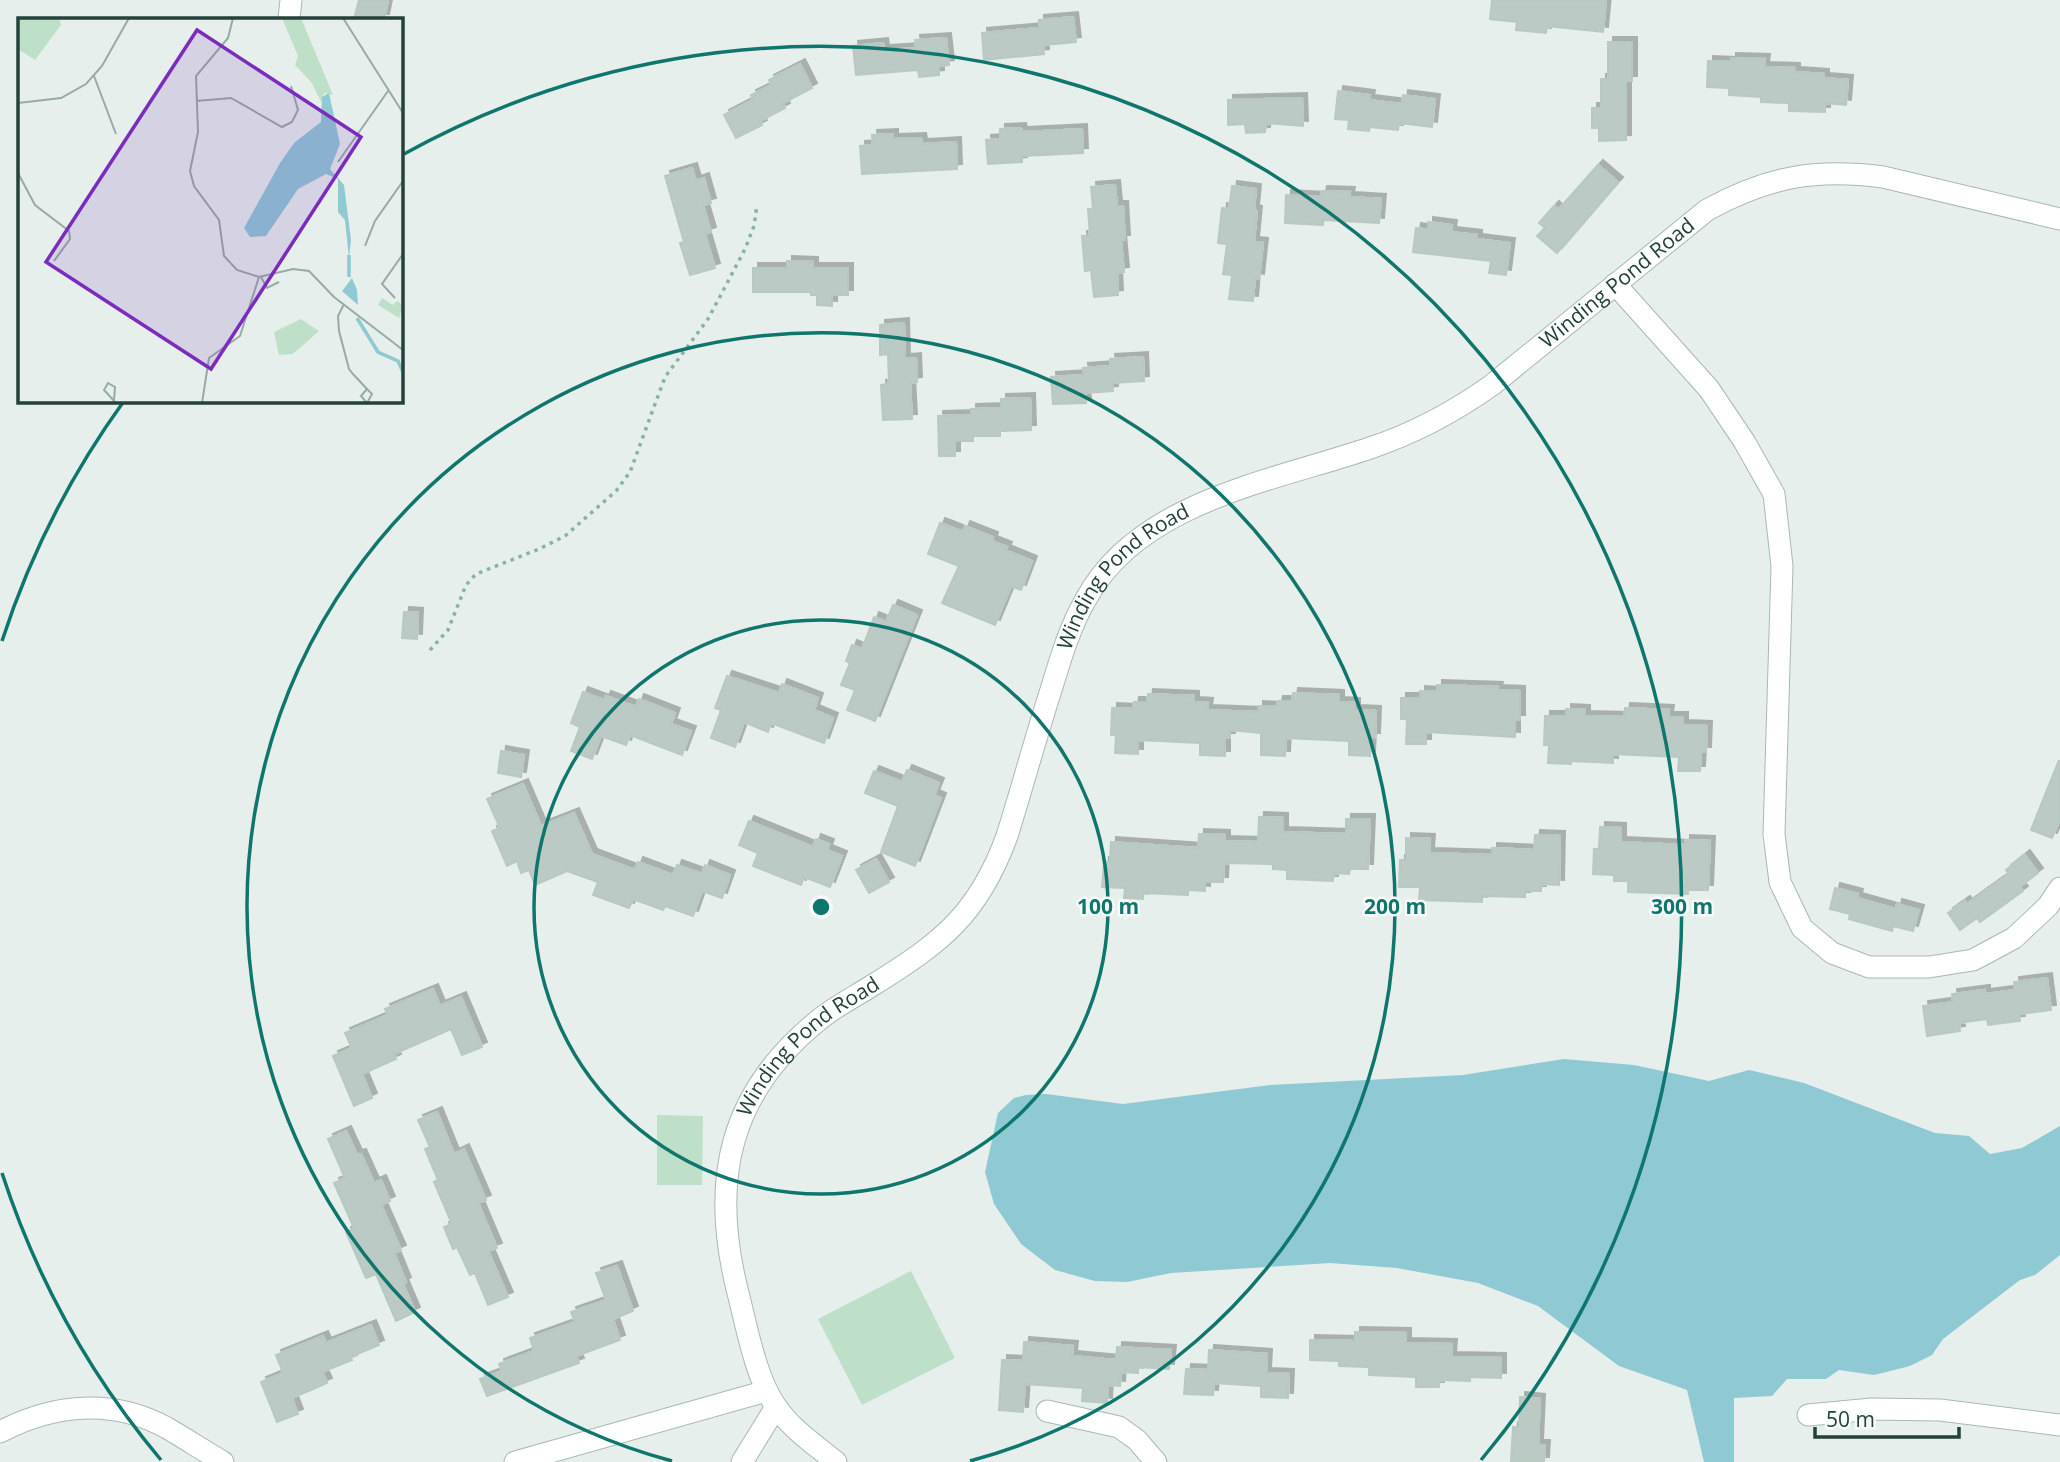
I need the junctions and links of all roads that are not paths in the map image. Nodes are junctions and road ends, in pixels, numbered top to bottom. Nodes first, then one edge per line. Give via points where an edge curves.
1 (291, 0) edge
2 (289, 18) edge
3 (2060, 219) edge
4 (1615, 284) junction
5 (2060, 888) edge
6 (771, 1399) junction
7 (1046, 1411) dead end
8 (1808, 1415) dead end
9 (2060, 1425) edge
10 (0, 1432) edge
11 (223, 1462) edge
12 (515, 1462) edge
13 (742, 1462) edge
14 (836, 1462) edge
15 (1157, 1462) edge

1 - 2 street
3 - 4 street, Winding Pond Road via 1883,177 1815,174 1786,178 1748,189 1707,211
4 - 5 street via 1709,389 1774,494 1782,566 1774,834 1780,882 1802,928 1832,953 1869,967 1962,962 2014,938
4 - 6 street, Winding Pond Road via 1492,385 1432,423 1369,449 1208,500 1149,531 1103,573 1065,643 998,861 966,914 923,953 821,1018 785,1051 757,1086 746,1109 729,1163 726,1227 744,1319
6 - 12 street
6 - 13 street
6 - 14 street, Winding Pond Road
7 - 15 street via 1119,1427
8 - 9 street via 1872,1409 1940,1410
10 - 11 street via 58,1410 105,1408 147,1419

